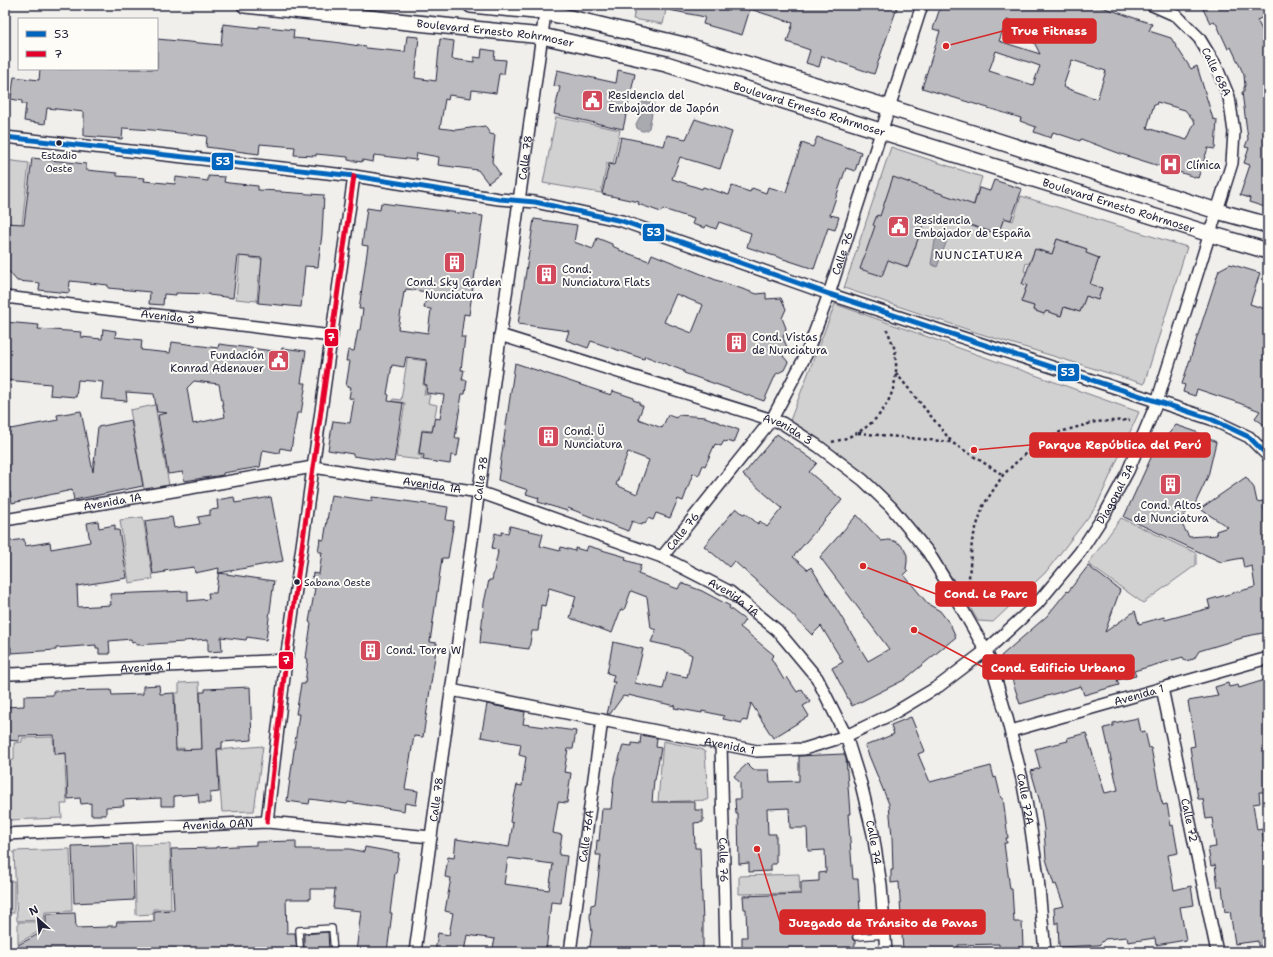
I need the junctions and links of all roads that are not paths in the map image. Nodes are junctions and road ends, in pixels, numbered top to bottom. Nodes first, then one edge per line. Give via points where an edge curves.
1 (245, 5) edge
2 (471, 5) edge
3 (922, 5) edge
4 (1152, 5) edge
5 (546, 9) edge
6 (542, 36) junction
7 (889, 107) junction
8 (882, 131) junction
9 (5, 137) edge
10 (354, 176) junction
11 (519, 201) junction
12 (1217, 211) junction
13 (1268, 225) edge
14 (1210, 234) junction
15 (1268, 251) edge
16 (829, 294) junction
17 (5, 297) edge
18 (500, 335) junction
19 (332, 336) junction
20 (1157, 402) junction
21 (772, 419) junction
22 (1268, 456) edge
23 (313, 467) junction
24 (478, 492) junction
25 (5, 520) edge
26 (662, 557) junction
27 (986, 651) junction
28 (1268, 658) edge
29 (286, 660) junction
30 (5, 673) edge
31 (1162, 688) junction
32 (451, 690) junction
33 (602, 720) junction
34 (1011, 731) junction
35 (846, 736) junction
36 (721, 744) junction
37 (267, 822) junction
38 (5, 834) edge
39 (431, 836) junction
40 (886, 935) junction
41 (856, 937) dead end
42 (300, 946) dead end
43 (334, 952) edge
44 (415, 952) edge
45 (570, 952) edge
46 (726, 952) edge
47 (886, 952) edge
48 (1045, 952) edge
49 (1217, 952) edge

1 - 6 main road, Boulevard Ernesto Rohrmoser
2 - 5 main road
3 - 7 street, Calle 76
4 - 12 street, Calle 68A via 1177,16 1199,38 1216,66 1229,97 1234,132 1232,163
5 - 6 street, Calle 78
5 - 7 main road via 688,46
6 - 8 main road, Boulevard Ernesto Rohrmoser via 666,64
6 - 11 street, Calle 78
7 - 8 street, Calle 76
7 - 12 main road via 1121,178
8 - 14 main road, Boulevard Ernesto Rohrmoser
8 - 16 street, Calle 76
9 - 10 street
10 - 11 street
10 - 19 street
11 - 16 street via 535,202 622,221
11 - 18 street, Calle 78
12 - 13 main road
12 - 14 street, Diagonal 3A
14 - 15 main road, Boulevard Ernesto Rohrmoser
14 - 20 street, Diagonal 3A
16 - 20 street
16 - 21 street, Calle 76 via 806,355
17 - 19 street, Avenida 3
18 - 21 street, Avenida 3
18 - 24 street, Calle 78
19 - 23 street
20 - 22 street via 1211,419 1248,437
20 - 27 street, Diagonal 3A via 1128,472 1080,552 1037,604
21 - 26 street, Calle 76
21 - 27 street, Avenida 3 via 818,446 863,480 891,508 928,552
23 - 24 street, Avenida 1A
23 - 25 street, Avenida 1A
23 - 29 street
24 - 26 street, Avenida 1A
24 - 32 street, Calle 78
26 - 35 street, Avenida 1A via 730,592 777,630 817,678
27 - 34 street, Calle 72A
27 - 35 street, Avenida 1 via 933,690 894,713
28 - 31 street, Avenida 1
29 - 30 street, Avenida 1
29 - 37 street
31 - 34 street, Avenida 1
31 - 49 street, Calle 72
32 - 33 street, Avenida 1
32 - 39 street, Calle 78
33 - 36 street, Avenida 1
33 - 45 street, Calle 76A
34 - 48 street, Calle 72A via 1031,829
35 - 36 street, Avenida 1 via 804,749 758,751
35 - 40 street, Calle 74 via 862,784 873,834
36 - 46 street, Calle 76
37 - 38 street, Avenida 0AN
37 - 39 street, Avenida 0AN
39 - 44 street, Calle 78
40 - 41 lane
40 - 47 street, Calle 74
42 - 43 lane via 299,930 332,928

